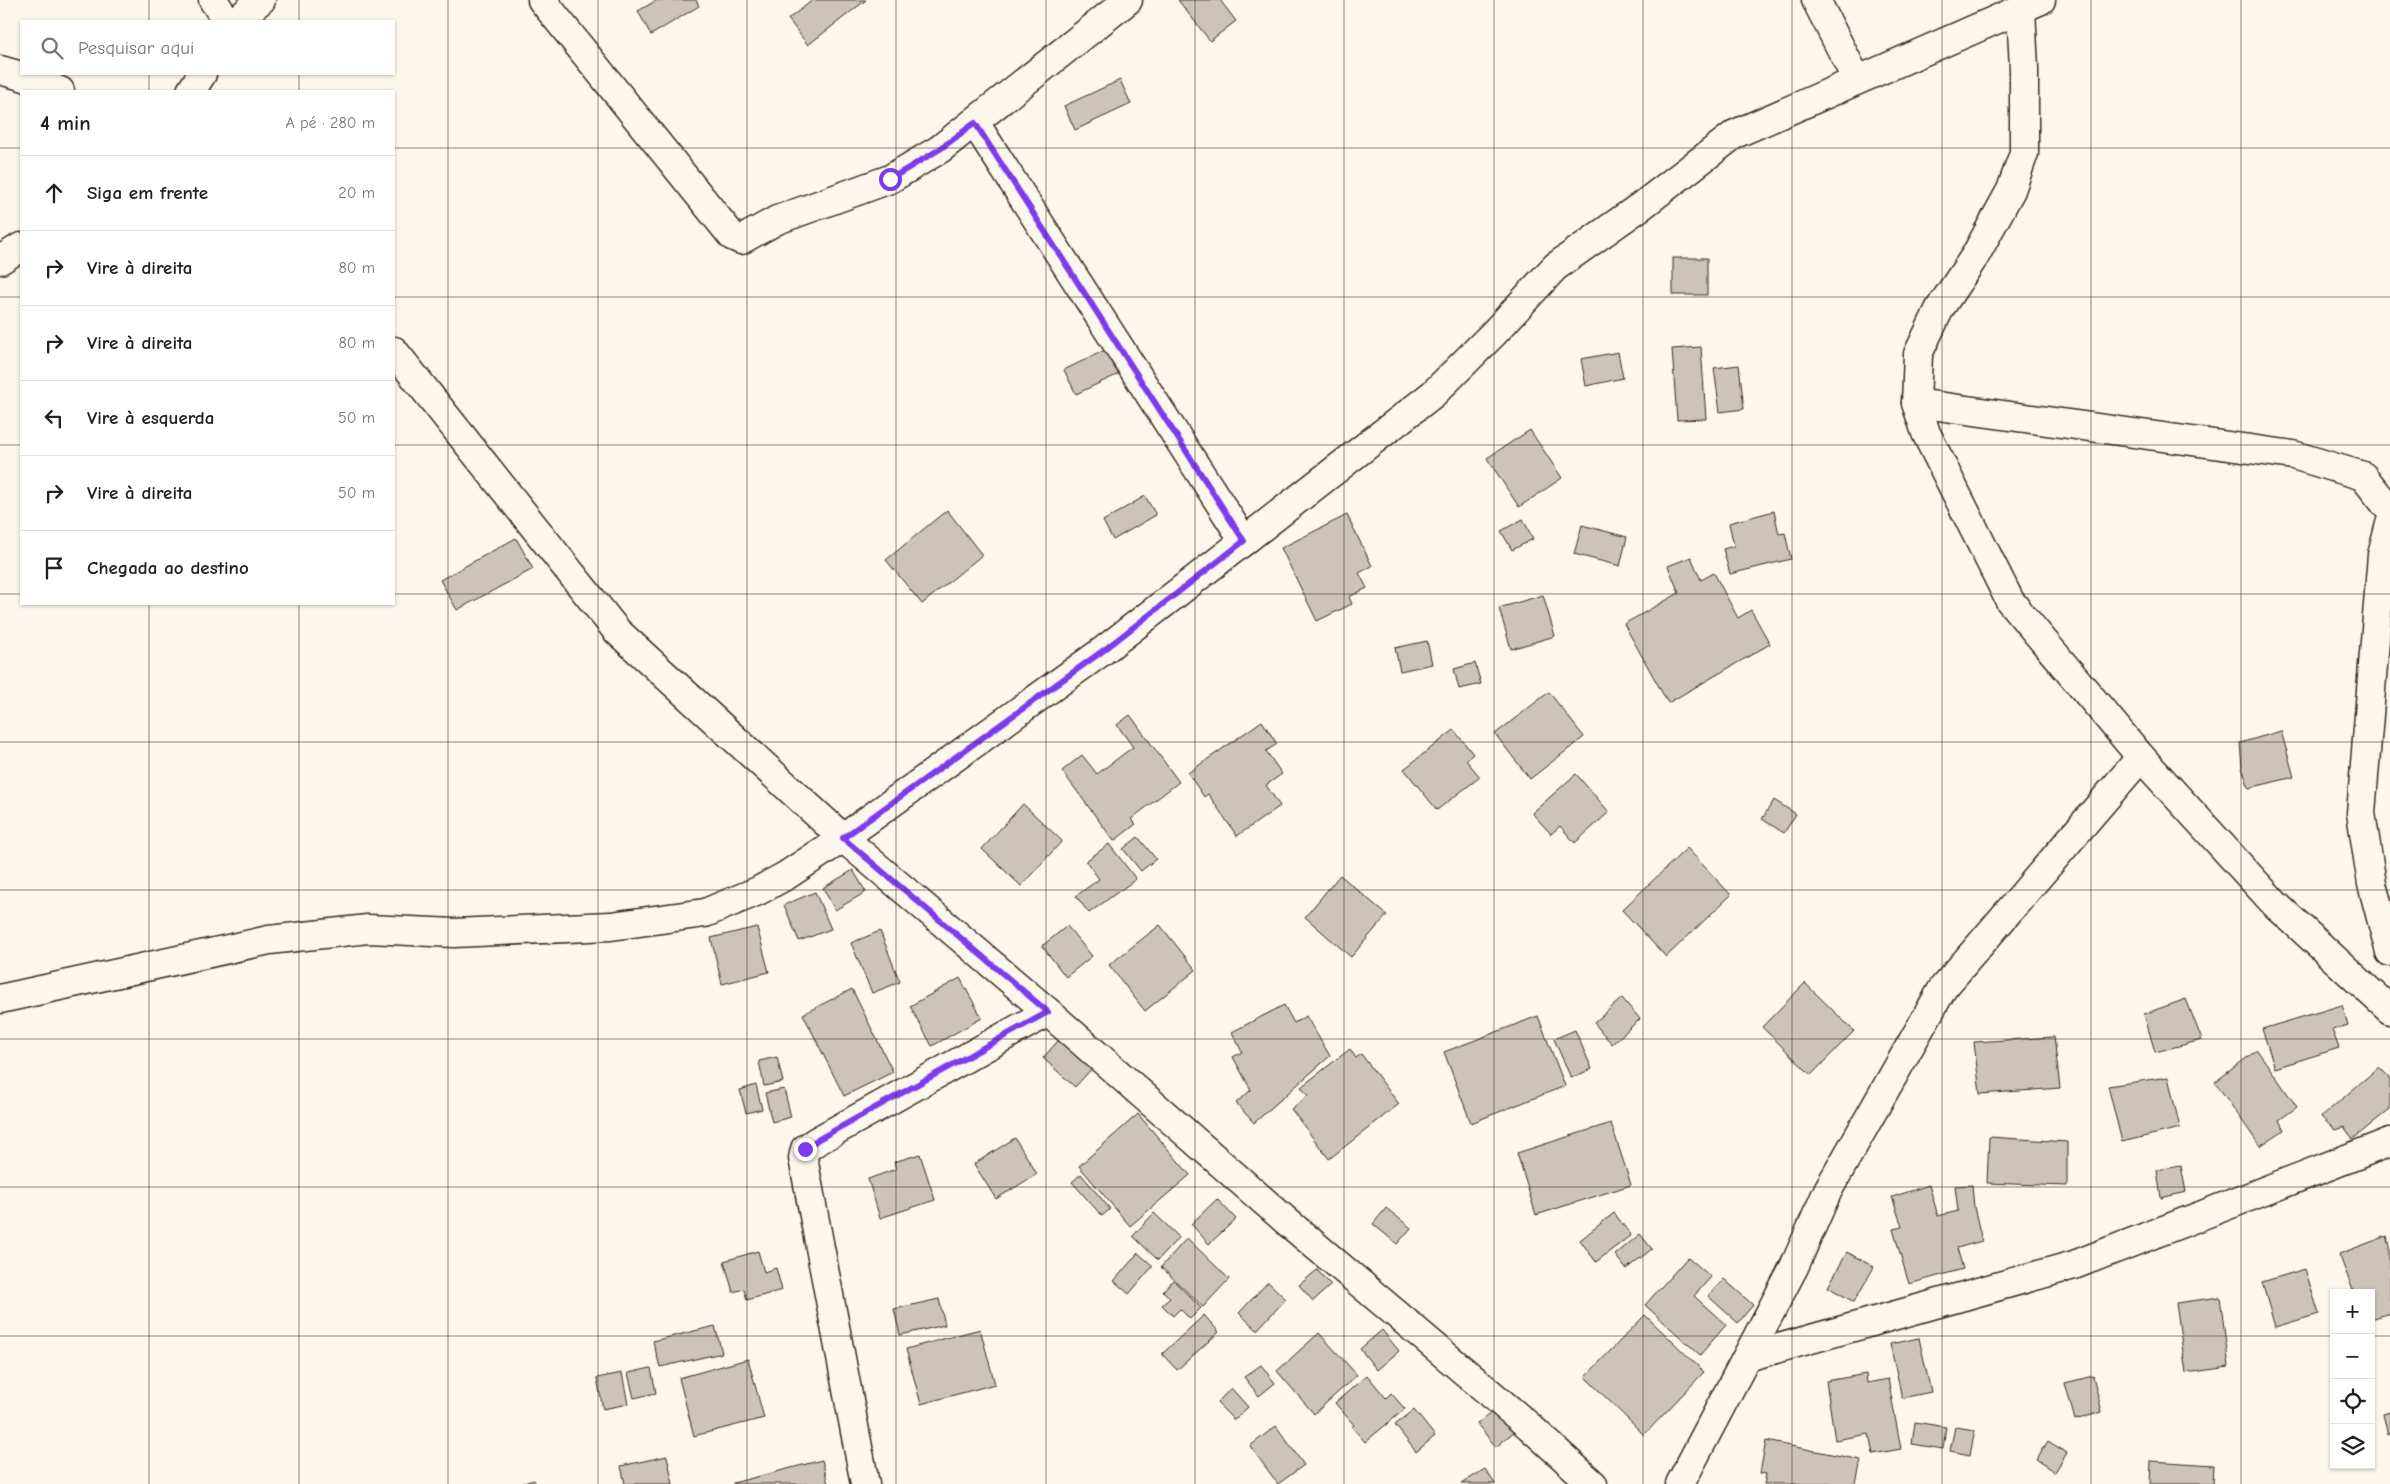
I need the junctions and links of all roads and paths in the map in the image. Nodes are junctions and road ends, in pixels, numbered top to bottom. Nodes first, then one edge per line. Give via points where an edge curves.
1 (214, 0) edge
2 (261, 0) edge
3 (542, 0) edge
4 (1128, 0) edge
5 (1816, 0) edge
6 (2031, 5) edge
7 (226, 20) edge
8 (237, 20) edge
9 (0, 70) edge
10 (201, 75) edge
11 (1856, 80) junction
12 (58, 90) edge
13 (193, 90) edge
14 (975, 123) junction
15 (20, 248) edge
16 (0, 260) edge
17 (395, 351) edge
18 (1916, 403) junction
19 (2390, 510) edge
20 (2390, 524) edge
21 (1244, 541) junction
22 (2140, 757) junction
23 (843, 838) junction
24 (2390, 952) edge
25 (0, 1000) edge
26 (2390, 1010) edge
27 (1048, 1012) junction
28 (2390, 1142) edge
29 (1747, 1357) junction
30 (865, 1484) edge
31 (1593, 1484) edge
32 (1680, 1484) edge

1 - 7 street
2 - 8 street
3 - 14 street via 737,239 777,220 890,179
4 - 14 street
5 - 11 street
6 - 11 street
6 - 18 street via 2024,70 2024,153 2011,190 1975,256 1940,308 1918,354
9 - 12 street
10 - 13 street
11 - 21 street via 1735,134 1555,267 1433,394
14 - 21 street
15 - 16 street
17 - 23 street via 617,631
18 - 19 street via 2293,455 2363,476
18 - 22 street via 1926,433 2010,601
20 - 24 street via 2382,555 2361,813 2372,884
21 - 23 street via 1104,650
22 - 26 street via 2275,904
22 - 29 street via 1943,988 1828,1190 1794,1267
23 - 25 street via 758,891 705,913 611,926 454,933 368,929 269,940
23 - 27 street
27 - 30 street via 805,1149 804,1158
27 - 31 street
28 - 29 street via 2074,1265
29 - 32 street

